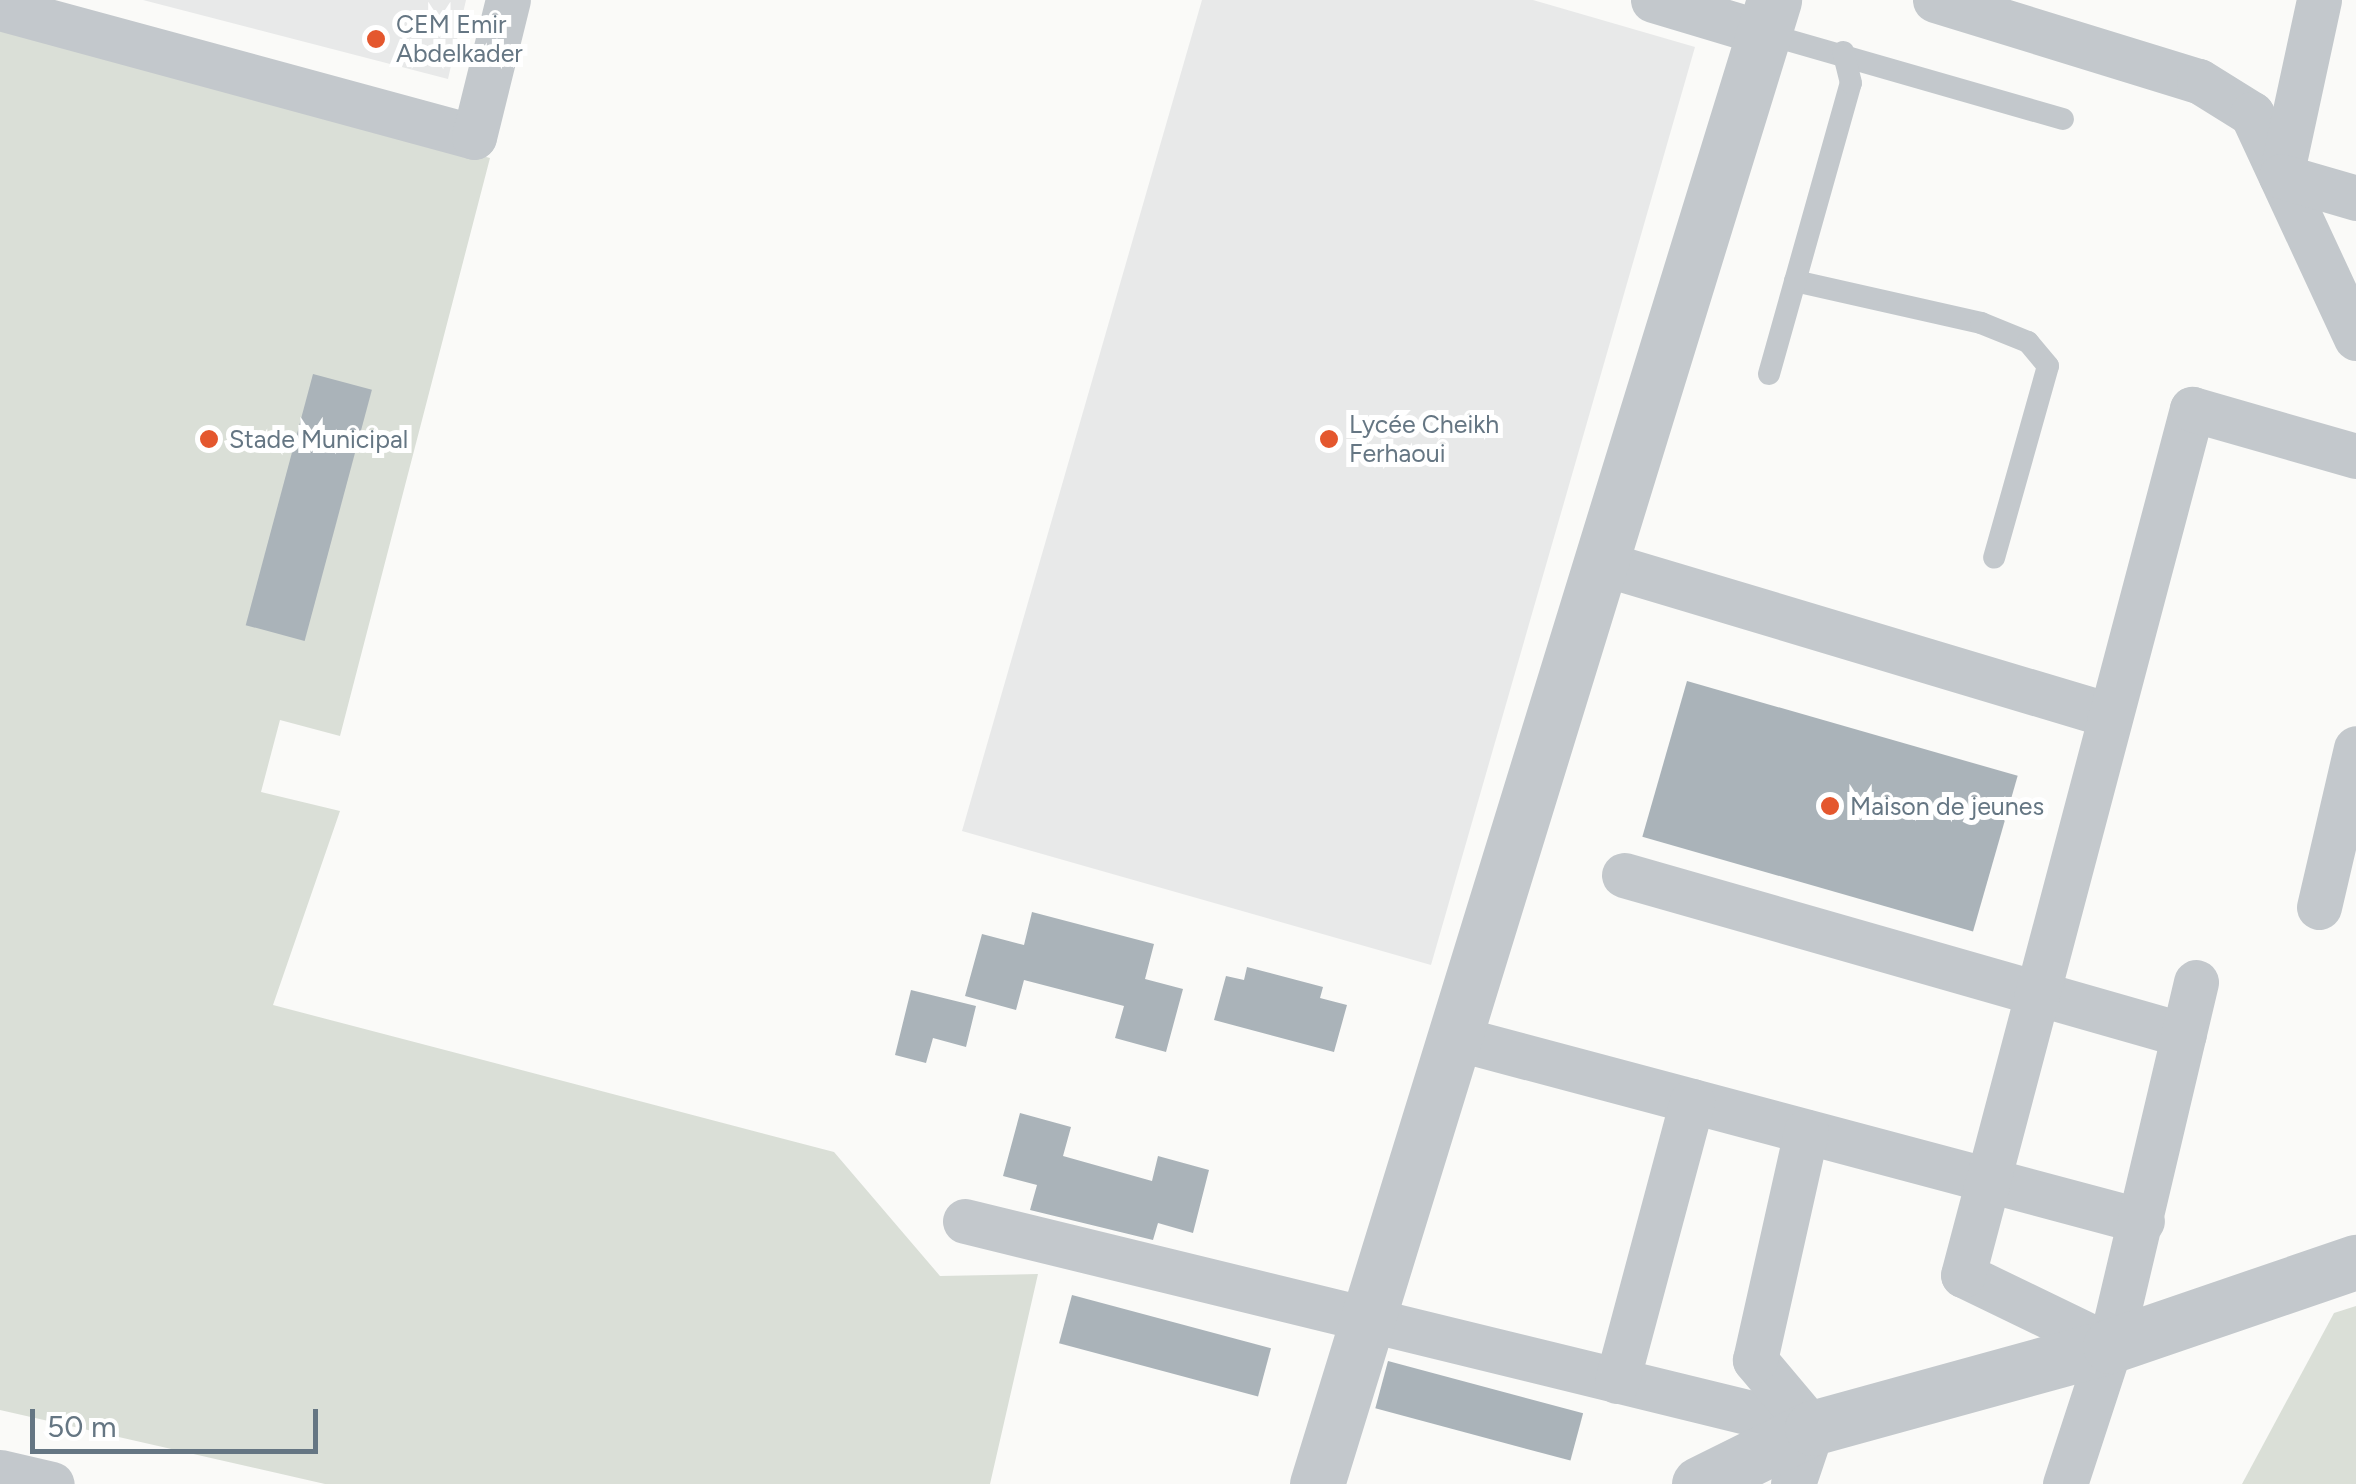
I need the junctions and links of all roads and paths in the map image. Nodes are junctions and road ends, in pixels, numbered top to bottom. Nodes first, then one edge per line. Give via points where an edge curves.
1 (508, 0) edge
2 (1653, 0) edge
3 (1935, 0) edge
4 (2319, 0) edge
5 (0, 8) edge
6 (1769, 16) edge
7 (1843, 52) junction
8 (2063, 119) dead end
9 (2281, 176) junction
10 (2356, 198) edge
11 (1796, 282) junction
12 (2356, 338) edge
13 (1769, 374) dead end
14 (2356, 456) edge
15 (1994, 558) dead end
16 (1598, 562) junction
17 (2109, 714) junction
18 (2356, 748) edge
19 (1624, 875) dead end
20 (2319, 907) dead end
21 (2196, 982) dead end
22 (2034, 992) junction
23 (2184, 1035) junction
24 (1452, 1037) junction
25 (1692, 1101) junction
26 (1806, 1132) junction
27 (1986, 1179) junction
28 (965, 1221) dead end
29 (2142, 1221) junction
30 (2356, 1262) edge
31 (1367, 1320) junction
32 (2110, 1346) junction
33 (1618, 1381) junction
34 (1812, 1428) junction
35 (0, 1472) edge
36 (52, 1484) edge
37 (1318, 1484) edge
38 (1699, 1484) edge
39 (1793, 1484) edge
40 (2064, 1484) edge

1 - 5 street via 474,137
2 - 6 street
3 - 9 street via 2199,81 2252,114
4 - 9 street
6 - 7 lane
6 - 16 street
7 - 8 lane
7 - 11 lane via 1851,84
9 - 10 street
9 - 12 street
11 - 13 lane
11 - 15 lane via 1981,322 2028,342 2048,366
14 - 17 street via 2192,409
16 - 17 street
16 - 24 street
17 - 22 street
18 - 20 street
19 - 22 street
21 - 23 street
22 - 23 street
22 - 27 street
23 - 29 street
24 - 25 street
24 - 31 street
25 - 26 street
25 - 33 street
26 - 27 street
26 - 34 street via 1755,1360
27 - 29 street
27 - 32 street via 1963,1275
28 - 31 street
29 - 32 street
30 - 32 street
31 - 33 street
31 - 37 street
32 - 34 street
32 - 40 street
33 - 34 street
34 - 38 street
34 - 39 street
35 - 36 street

